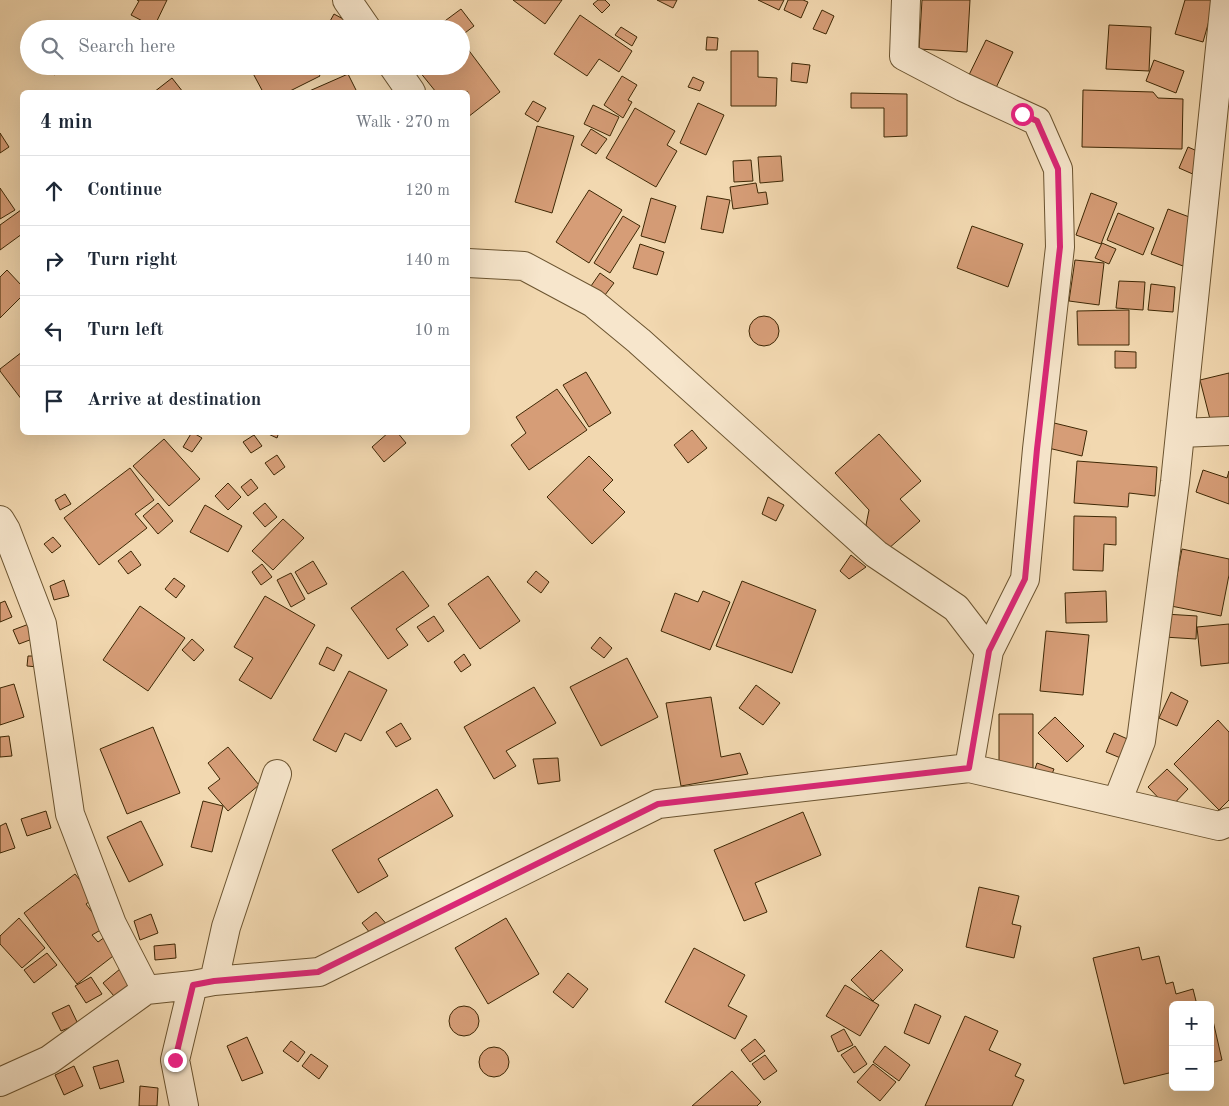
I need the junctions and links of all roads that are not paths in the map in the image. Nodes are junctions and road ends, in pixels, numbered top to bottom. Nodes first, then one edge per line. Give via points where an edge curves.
1 (347, 0) edge
2 (906, 0) edge
3 (1225, 0) edge
4 (361, 20) edge
5 (400, 75) edge
6 (410, 90) edge
7 (470, 263) edge
8 (1229, 431) edge
9 (1180, 433) junction
10 (0, 520) edge
11 (989, 651) junction
12 (969, 768) junction
13 (277, 774) dead end
14 (1117, 802) junction
15 (1229, 822) edge
16 (204, 983) junction
17 (146, 990) junction
18 (0, 1082) edge
19 (184, 1106) edge

1 - 4 street
2 - 11 street via 904,56 1037,121 1058,169 1060,247 1025,579
3 - 9 street
5 - 6 street
7 - 11 street via 524,266 593,303 876,554 956,608
8 - 9 street
9 - 14 street via 1141,741
10 - 17 street via 42,624 70,814 112,924
11 - 12 street
12 - 14 street
12 - 16 street via 658,804 318,972
13 - 16 street
14 - 15 street via 1220,826
16 - 17 street
16 - 19 street via 175,1060
17 - 18 street via 49,1060

